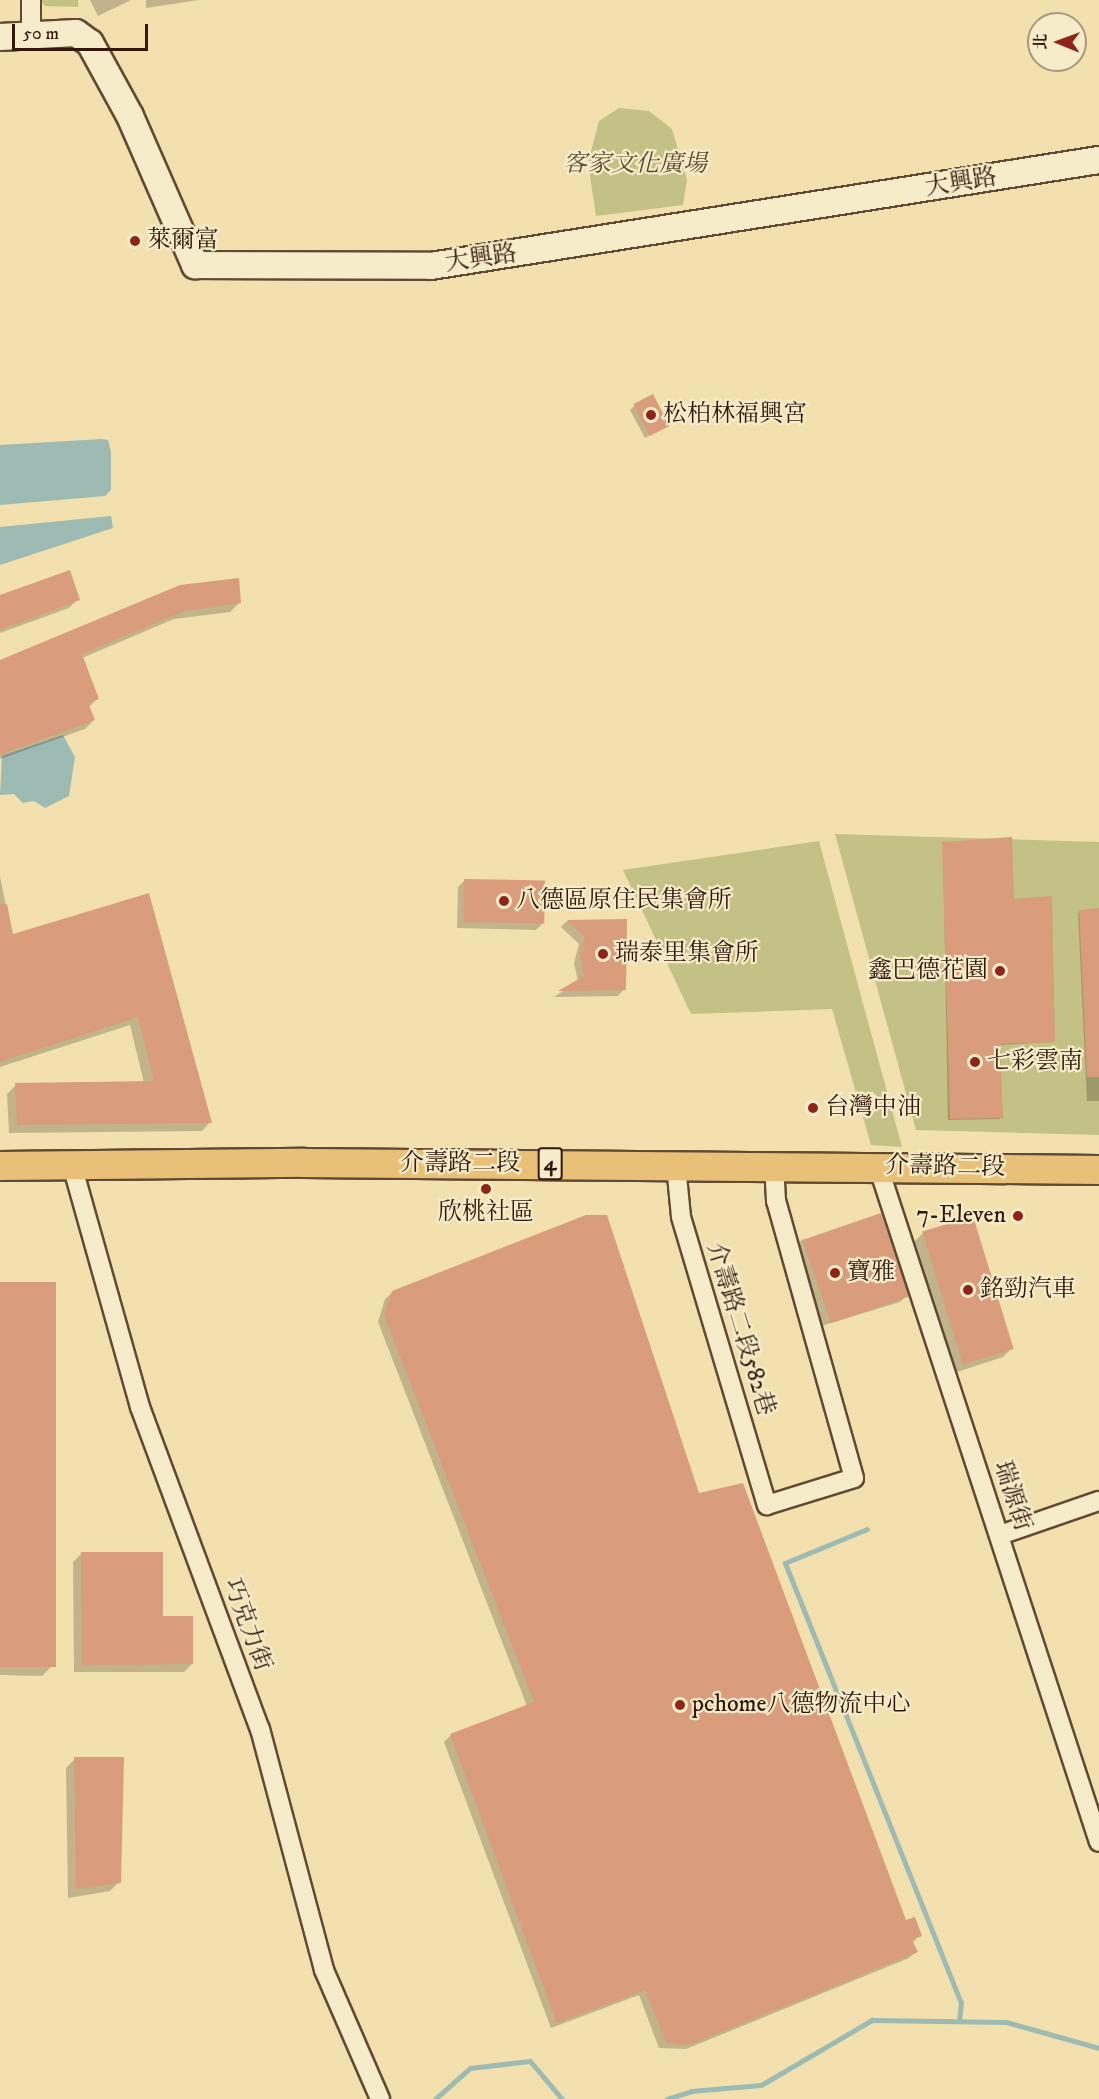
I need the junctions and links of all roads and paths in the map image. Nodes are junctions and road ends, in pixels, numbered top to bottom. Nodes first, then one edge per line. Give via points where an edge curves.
1 (31, 0) edge
2 (31, 36) junction
3 (0, 37) edge
4 (1099, 160) edge
5 (774, 1164) junction
6 (72, 1165) junction
7 (676, 1165) junction
8 (0, 1166) edge
9 (878, 1166) junction
10 (1099, 1170) edge
11 (1099, 1501) edge
12 (1000, 1535) junction
13 (1099, 1842) edge
14 (380, 2099) edge

1 - 2 street
2 - 3 street, 大興路
2 - 4 street, 大興路 via 76,33 99,55 195,265 431,266
5 - 7 main road, 介壽路二段 / 4
5 - 7 street, 介壽路二段582巷 via 776,1201 854,1478 767,1505 681,1217
5 - 9 main road, 介壽路二段 / 4
6 - 7 main road, 介壽路二段 / 4
6 - 8 main road, 介壽路二段 / 4
6 - 14 street, 巧克力街 via 140,1407 260,1729 324,1970
9 - 10 main road, 介壽路二段 / 4
9 - 12 street, 瑞源街
11 - 12 street
12 - 13 street, 瑞源街

